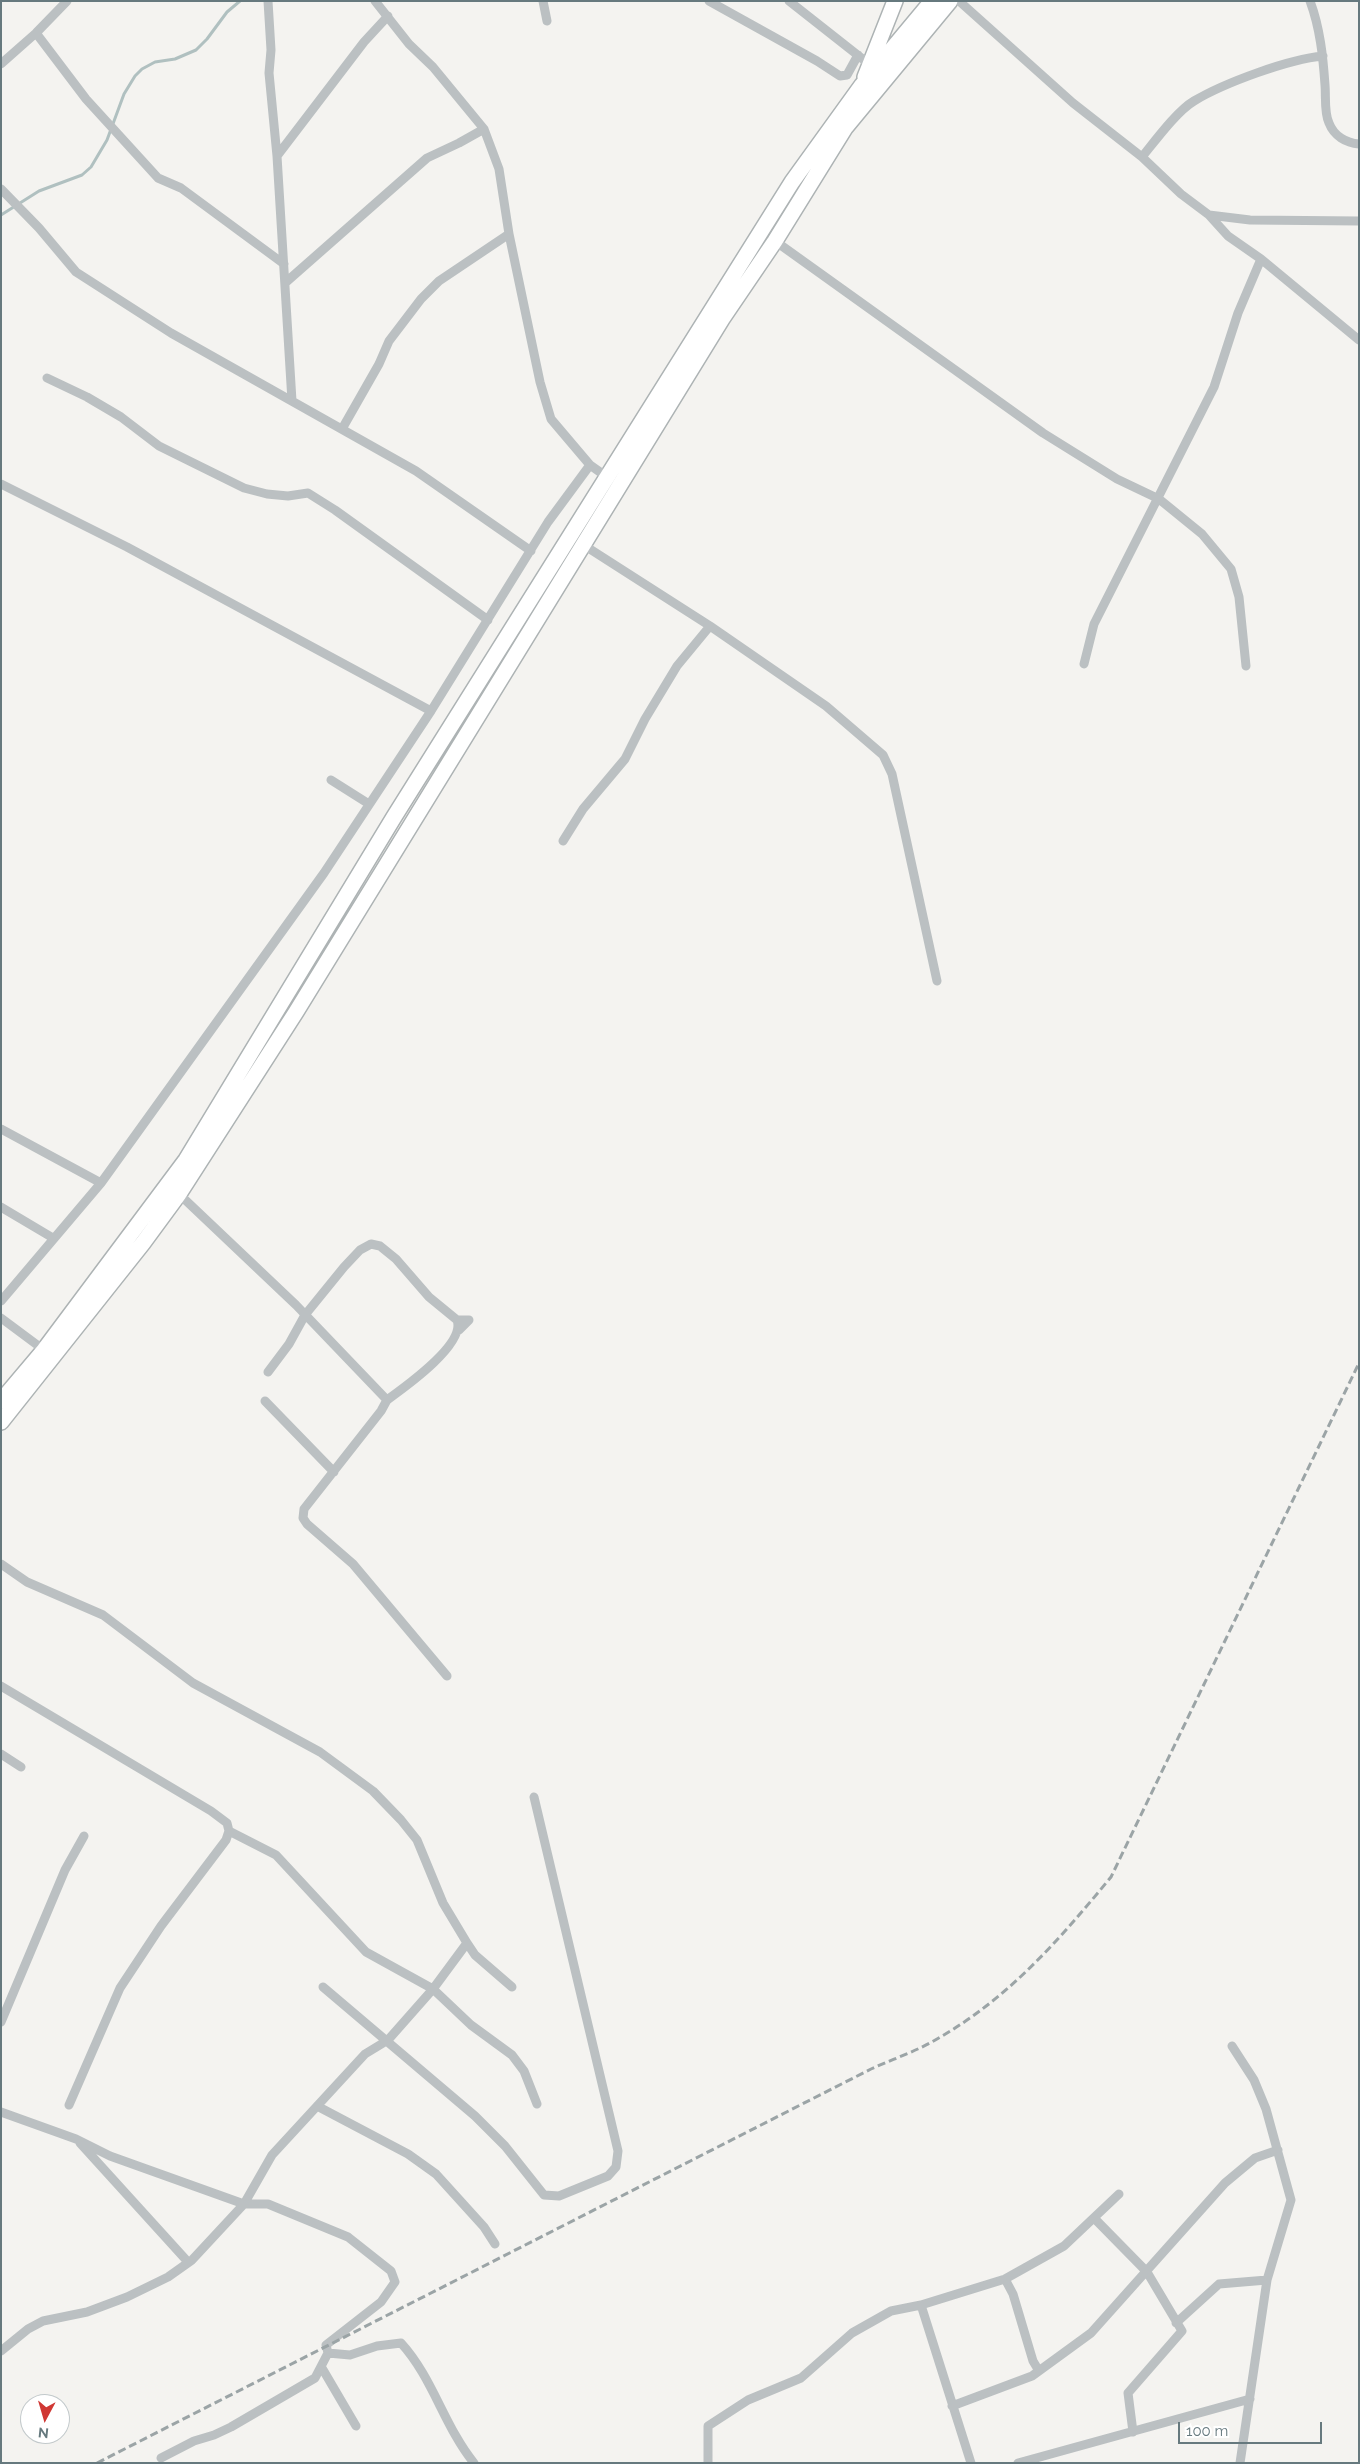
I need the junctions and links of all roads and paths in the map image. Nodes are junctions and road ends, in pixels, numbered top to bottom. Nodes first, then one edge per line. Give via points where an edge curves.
1 (67, 1) edge
2 (268, 1) edge
3 (375, 1) edge
4 (543, 1) edge
5 (709, 1) edge
6 (789, 1) edge
7 (895, 1) edge
8 (932, 1) edge
9 (950, 1) edge
10 (959, 1) edge
11 (1310, 1) edge
12 (388, 16) junction
13 (546, 21) dead end
14 (36, 33) junction
15 (1323, 56) junction
16 (863, 60) junction
17 (1, 64) edge
18 (862, 85) junction
19 (484, 129) junction
20 (1359, 144) edge
21 (278, 156) junction
22 (1142, 157) junction
23 (1, 189) edge
24 (1209, 214) junction
25 (1359, 221) edge
26 (508, 234) junction
27 (775, 241) junction
28 (1261, 259) junction
29 (284, 264) junction
30 (285, 283) junction
31 (1359, 340) edge
32 (47, 378) dead end
33 (292, 401) junction
34 (342, 429) junction
35 (590, 465) junction
36 (607, 477) junction
37 (1, 484) edge
38 (1159, 499) junction
39 (582, 544) junction
40 (532, 551) junction
41 (488, 620) junction
42 (710, 626) junction
43 (1084, 664) dead end
44 (1246, 666) dead end
45 (431, 711) junction
46 (330, 780) dead end
47 (369, 804) junction
48 (563, 841) dead end
49 (937, 981) dead end
50 (282, 1001) junction
51 (296, 1012) junction
52 (1, 1130) edge
53 (101, 1183) junction
54 (179, 1194) junction
55 (1, 1207) edge
56 (52, 1238) junction
57 (1, 1301) edge
58 (305, 1315) junction
59 (1, 1318) edge
60 (44, 1350) junction
61 (268, 1372) dead end
62 (387, 1400) junction
63 (1, 1401) edge
64 (265, 1401) dead end
65 (1, 1422) edge
66 (334, 1472) junction
67 (1, 1564) edge
68 (447, 1676) dead end
69 (1, 1686) edge
70 (1, 1754) edge
71 (21, 1767) dead end
72 (534, 1797) dead end
73 (229, 1831) junction
74 (84, 1836) dead end
75 (467, 1943) junction
76 (322, 1987) dead end
77 (512, 1987) dead end
78 (434, 1989) junction
79 (1, 2022) edge
80 (388, 2040) junction
81 (1232, 2046) dead end
82 (538, 2104) dead end
83 (69, 2105) dead end
84 (317, 2106) junction
85 (1, 2112) edge
86 (76, 2139) junction
87 (1278, 2150) junction
88 (1119, 2194) dead end
89 (244, 2204) junction
90 (1094, 2218) junction
91 (495, 2244) dead end
92 (188, 2262) junction
93 (1147, 2272) junction
94 (1005, 2279) junction
95 (1267, 2280) junction
96 (921, 2305) junction
97 (1176, 2323) junction
98 (1, 2351) edge
99 (328, 2353) junction
100 (322, 2368) junction
101 (1039, 2370) junction
102 (1250, 2399) junction
103 (952, 2406) junction
104 (356, 2426) dead end
105 (1134, 2432) junction
106 (161, 2458) dead end
107 (474, 2463) edge
108 (708, 2463) edge
109 (971, 2463) edge
110 (1018, 2463) edge
111 (1240, 2463) edge

1 - 14 street
2 - 21 street via 269,73
3 - 12 street
4 - 13 street
5 - 16 street via 840,76 847,75
6 - 16 street
7 - 16 main road
8 - 18 main road
9 - 27 main road via 845,128
10 - 22 street via 1073,103
11 - 15 street via 1317,19
12 - 19 street
12 - 21 street via 364,42
14 - 17 street
14 - 29 street via 86,99 158,178 181,188
15 - 20 street via 1328,122 1338,137
15 - 22 street via 1274,67 1193,101
16 - 18 main road
18 - 36 main road via 792,182
19 - 26 street via 499,169
19 - 30 street via 427,158
21 - 29 street
22 - 24 street via 1181,194
23 - 33 street via 76,272 171,334
24 - 25 street via 1250,220
24 - 28 street via 1228,236
26 - 34 street via 439,281 421,299 388,340 379,364
26 - 35 street via 551,419
27 - 38 street via 1043,433 1117,478
27 - 39 main road via 722,319
28 - 31 street
28 - 38 street via 1238,313 1214,387
29 - 30 street
30 - 33 street
32 - 41 street via 121,417 159,446 244,488 288,496 308,493
33 - 34 street
34 - 40 street via 416,471
35 - 36 street
35 - 40 street via 548,522
36 - 50 main road
37 - 45 street via 127,547
38 - 43 street via 1094,624
38 - 44 street via 1202,534 1231,569 1239,597
39 - 42 street
39 - 51 main road
40 - 41 street
41 - 45 street
42 - 48 street via 677,666 644,719 625,759 583,809
42 - 49 street via 826,706 883,756 892,774
45 - 47 street
46 - 47 street
47 - 53 street via 324,873
50 - 51 main road
50 - 60 main road via 186,1160
51 - 54 main road
52 - 53 street
53 - 56 street
54 - 58 street
54 - 65 main road
55 - 56 street
56 - 57 street
58 - 61 street
58 - 62 street
58 - 62 street via 344,1267 360,1250 371,1244 380,1246 396,1259 429,1297 457,1320 459,1330 446,1348 416,1379
59 - 60 street
60 - 63 main road
62 - 66 street
64 - 66 street
66 - 68 street via 304,1509 303,1518 353,1564
67 - 75 street via 27,1582 104,1615 193,1683 320,1752 373,1791 417,1840 443,1903
69 - 73 street via 211,1810 227,1823
70 - 71 street
72 - 80 street via 618,2151 616,2167 608,2176 565,2194 544,2195 494,2134
73 - 78 street via 276,1855 366,1952
73 - 83 street via 222,1849 161,1926 120,1988
74 - 79 street via 65,1870
75 - 77 street via 475,1955
75 - 78 street
76 - 80 street
78 - 80 street
78 - 82 street via 471,2025 512,2055 524,2071
80 - 84 street via 365,2054
81 - 87 street via 1254,2080
84 - 89 street via 272,2154
84 - 91 street via 408,2154 436,2174
85 - 86 street
86 - 89 street via 110,2156
86 - 92 street
87 - 93 street via 1255,2158 1225,2182
87 - 95 street via 1291,2200
88 - 90 street
89 - 92 street
89 - 99 street via 268,2204 348,2237 391,2271 395,2282 381,2302 331,2340 326,2346
90 - 93 street
90 - 94 street via 1064,2246
92 - 98 street via 168,2277 127,2297 87,2312 43,2321
93 - 97 street
93 - 101 street via 1091,2333
94 - 96 street
94 - 101 street
95 - 97 street via 1219,2284
95 - 102 street
96 - 103 street
96 - 108 street via 892,2311 852,2333 801,2378 748,2400 708,2426
97 - 105 street via 1182,2331 1128,2393
99 - 100 street
99 - 107 street via 350,2355 377,2346 401,2343 427,2377 453,2432
100 - 104 street
100 - 106 street via 315,2378 231,2427
101 - 103 street via 1032,2376
102 - 105 street
102 - 111 street
103 - 109 street
105 - 110 street

